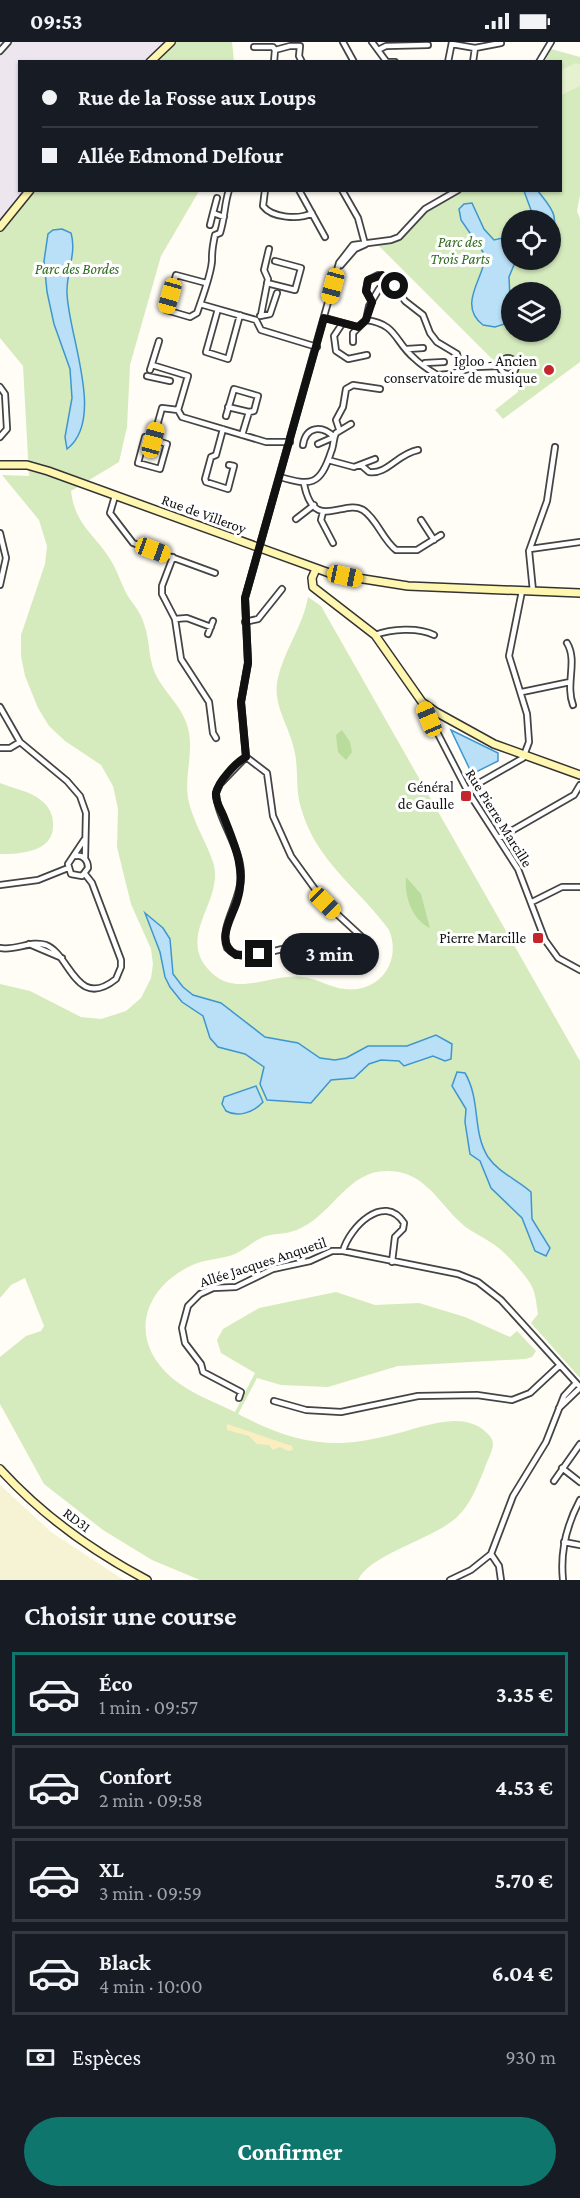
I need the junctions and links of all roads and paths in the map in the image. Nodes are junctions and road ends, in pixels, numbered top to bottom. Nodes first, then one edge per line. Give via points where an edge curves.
1 (8, 42) edge
2 (171, 42) edge
3 (343, 42) edge
4 (372, 42) edge
5 (551, 42) edge
6 (452, 43) edge
7 (501, 43) edge
8 (309, 45) dead end
9 (428, 45) dead end
10 (300, 46) junction
11 (254, 47) dead end
12 (475, 48) junction
13 (275, 50) junction
14 (378, 50) junction
15 (0, 51) edge
16 (152, 60) edge
17 (274, 60) edge
18 (301, 60) edge
19 (353, 60) edge
20 (385, 60) edge
21 (448, 60) edge
22 (473, 60) edge
23 (540, 60) edge
24 (28, 192) edge
25 (228, 192) edge
26 (265, 192) edge
27 (300, 192) edge
28 (343, 192) edge
29 (454, 192) edge
30 (218, 198) dead end
31 (213, 213) junction
32 (312, 213) junction
33 (224, 217) junction
34 (210, 225) dead end
35 (0, 227) edge
36 (325, 237) dead end
37 (365, 243) junction
38 (269, 249) dead end
39 (276, 261) dead end
40 (206, 283) junction
41 (267, 283) junction
42 (379, 289) dead end
43 (277, 292) dead end
44 (372, 302) junction
45 (200, 304) junction
46 (218, 309) junction
47 (240, 315) junction
48 (261, 315) junction
49 (324, 318) junction
50 (256, 320) junction
51 (366, 320) junction
52 (342, 324) junction
53 (358, 327) junction
54 (159, 341) dead end
55 (353, 342) dead end
56 (316, 347) junction
57 (423, 348) dead end
58 (407, 349) junction
59 (367, 355) dead end
60 (444, 362) dead end
61 (425, 363) junction
62 (500, 366) dead end
63 (161, 368) junction
64 (150, 370) junction
65 (461, 371) junction
66 (158, 378) junction
67 (170, 381) dead end
68 (0, 387) edge
69 (380, 389) dead end
70 (228, 407) junction
71 (178, 410) junction
72 (249, 412) junction
73 (226, 416) dead end
74 (351, 424) dead end
75 (223, 429) junction
76 (339, 429) junction
77 (242, 435) junction
78 (0, 437) edge
79 (334, 437) junction
80 (153, 440) junction
81 (290, 442) junction
82 (318, 444) dead end
83 (303, 445) dead end
84 (555, 447) dead end
85 (418, 450) dead end
86 (375, 459) dead end
87 (328, 460) junction
88 (0, 465) edge
89 (229, 465) dead end
90 (361, 465) junction
91 (280, 477) junction
92 (304, 484) junction
93 (115, 496) junction
94 (314, 505) junction
95 (323, 512) junction
96 (296, 519) dead end
97 (422, 520) dead end
98 (0, 533) edge
99 (441, 535) dead end
100 (434, 540) junction
101 (580, 542) edge
102 (333, 543) dead end
103 (259, 549) junction
104 (530, 549) junction
105 (173, 557) junction
106 (316, 569) junction
107 (215, 573) dead end
108 (0, 585) edge
109 (282, 589) dead end
110 (522, 590) junction
111 (533, 591) junction
112 (580, 593) edge
113 (175, 619) junction
114 (213, 621) dead end
115 (245, 622) junction
116 (211, 627) junction
117 (208, 634) dead end
118 (375, 635) junction
119 (434, 635) dead end
120 (567, 643) dead end
121 (570, 682) junction
122 (522, 692) junction
123 (422, 702) junction
124 (573, 705) dead end
125 (0, 706) edge
126 (216, 738) dead end
127 (20, 742) junction
128 (0, 748) edge
129 (525, 755) junction
130 (246, 757) junction
131 (580, 775) edge
132 (580, 785) edge
133 (467, 790) junction
134 (85, 838) junction
135 (499, 838) junction
136 (76, 856) junction
137 (85, 859) junction
138 (68, 868) junction
139 (85, 874) junction
140 (0, 885) edge
141 (580, 887) edge
142 (532, 902) junction
143 (0, 948) edge
144 (580, 970) edge
145 (343, 1251) junction
146 (392, 1262) junction
147 (207, 1357) dead end
148 (201, 1364) junction
149 (560, 1365) junction
150 (579, 1386) edge
151 (239, 1398) dead end
152 (274, 1401) dead end
153 (580, 1444) edge
154 (562, 1468) junction
155 (0, 1469) edge
156 (554, 1481) dead end
157 (580, 1482) edge
158 (580, 1500) edge
159 (564, 1542) junction
160 (580, 1545) edge
161 (491, 1554) junction
162 (147, 1580) edge
163 (450, 1580) edge
164 (501, 1580) edge
165 (563, 1580) edge

1 - 15 street
2 - 16 street
3 - 19 street
4 - 14 street
5 - 23 street
6 - 12 street
6 - 21 street
7 - 12 street
8 - 10 street
9 - 14 street via 386,46
10 - 13 street
10 - 18 street
11 - 13 street via 270,46
12 - 22 street
13 - 17 street
14 - 20 street
24 - 35 street
25 - 33 street
26 - 32 street via 263,206 267,210 300,218
27 - 32 street
28 - 37 street via 358,218
29 - 37 street via 425,209 399,237
30 - 31 street
31 - 33 street
31 - 34 street
32 - 36 street
33 - 40 street via 220,233 215,235
37 - 49 street via 353,245 344,254
38 - 41 street via 264,270
39 - 41 street via 301,268 295,290
40 - 45 street
40 - 45 street via 176,275 166,310 193,316
41 - 48 street
42 - 44 street
43 - 48 street via 270,314
44 - 51 street
44 - 65 street via 366,291 368,280 378,275 389,278 405,301 423,315 437,342 458,354
45 - 46 street
46 - 47 street
46 - 47 street via 206,352 228,358
47 - 50 street
48 - 50 street
49 - 52 street
49 - 56 street
50 - 56 street via 261,330
51 - 53 street
51 - 58 street via 384,324
52 - 53 street
52 - 59 street via 334,336 336,351 348,359
53 - 55 street
54 - 64 street
56 - 81 street
57 - 58 street
58 - 61 street via 415,360
60 - 61 street
61 - 65 street via 437,375
62 - 65 street
63 - 64 street
63 - 66 street
63 - 71 street via 188,376
64 - 66 street
66 - 67 street
68 - 78 street via 5,394 7,429
69 - 76 street via 353,385 346,388 336,420
70 - 72 street
70 - 72 street via 234,389 258,396 254,411
70 - 73 street
71 - 75 street via 182,417
71 - 80 street via 162,408
72 - 77 street
74 - 76 street
75 - 77 street
75 - 89 street via 206,482 228,489 234,466
76 - 79 street
77 - 81 street via 266,442
79 - 82 street
79 - 83 street via 321,428 313,429
79 - 87 street
80 - 80 street via 145,437 138,463 160,469 167,444
81 - 91 street
84 - 104 street via 547,501
85 - 90 street via 401,454 380,472 369,472
86 - 90 street
87 - 90 street via 351,467
87 - 92 street via 315,480
88 - 93 street, Rue de Villeroy via 37,468
91 - 92 street
91 - 103 street
92 - 94 street
93 - 103 street, Rue de Villeroy
93 - 105 street via 110,513 128,538
94 - 95 street
94 - 96 street
95 - 100 street via 351,507 362,510 390,546 402,552 417,550
95 - 102 street via 321,519
97 - 100 street
98 - 108 street via 6,558
99 - 100 street
101 - 104 street
103 - 106 street, Rue de Villeroy
103 - 115 street via 245,598
104 - 111 street
105 - 107 street
105 - 113 street via 162,590
106 - 110 street, Rue de Villeroy via 392,584
106 - 118 street via 313,587
109 - 115 street via 258,619
110 - 111 street, Rue de Villeroy
110 - 122 street via 509,656
111 - 112 street, Rue de Villeroy
113 - 116 street via 187,618
113 - 126 street via 178,651 207,695
114 - 116 street
115 - 130 street via 248,663 241,702
116 - 117 street
118 - 119 street via 403,631 427,631
118 - 123 street
120 - 121 street via 572,651
121 - 122 street
121 - 124 street
122 - 129 street via 529,729
123 - 129 street via 477,737
123 - 133 street, Rue Pierre Marcille
125 - 127 street
127 - 128 street
127 - 134 street via 75,788 86,813
129 - 131 street
129 - 133 street
130 - 130 street via 216,793 241,868 238,899 225,931 227,948 242,956 297,947 348,960 357,958 363,951 363,938 325,903 301,873 276,828 267,773
132 - 135 street via 574,795
133 - 135 street, Rue Pierre Marcille
134 - 136 street
134 - 137 street
135 - 142 street, Rue Pierre Marcille via 518,868
136 - 137 street
136 - 138 street via 69,860
137 - 139 street
138 - 139 street via 75,876
138 - 140 street via 38,880
139 - 143 street via 121,967 111,982 87,986 72,977 56,950 46,945
141 - 142 street via 562,887
142 - 144 street, Rue Pierre Marcille via 551,950
145 - 146 street, Allée Jacques Anquetil
145 - 146 street, Allée Jacques Anquetil via 345,1242 364,1219 377,1212 391,1212 404,1222 395,1237
145 - 148 street, Allée Jacques Anquetil via 273,1269 236,1287 213,1288 200,1294 188,1306 182,1328 189,1351
146 - 149 street, Allée Jacques Anquetil via 446,1271 478,1282 501,1300
147 - 148 street
148 - 151 street, Allée Jacques Anquetil via 203,1372 242,1392
149 - 150 street, Allée Jacques Anquetil
149 - 152 street via 530,1393 512,1400 477,1395 418,1396 341,1412 306,1410
150 - 161 street via 564,1396 546,1442 513,1496
153 - 154 street
154 - 156 street
154 - 157 street
155 - 162 street, RD31 / RD31 via 72,1534
158 - 159 street
159 - 160 street
159 - 165 street
161 - 163 street
161 - 164 street via 499,1566

